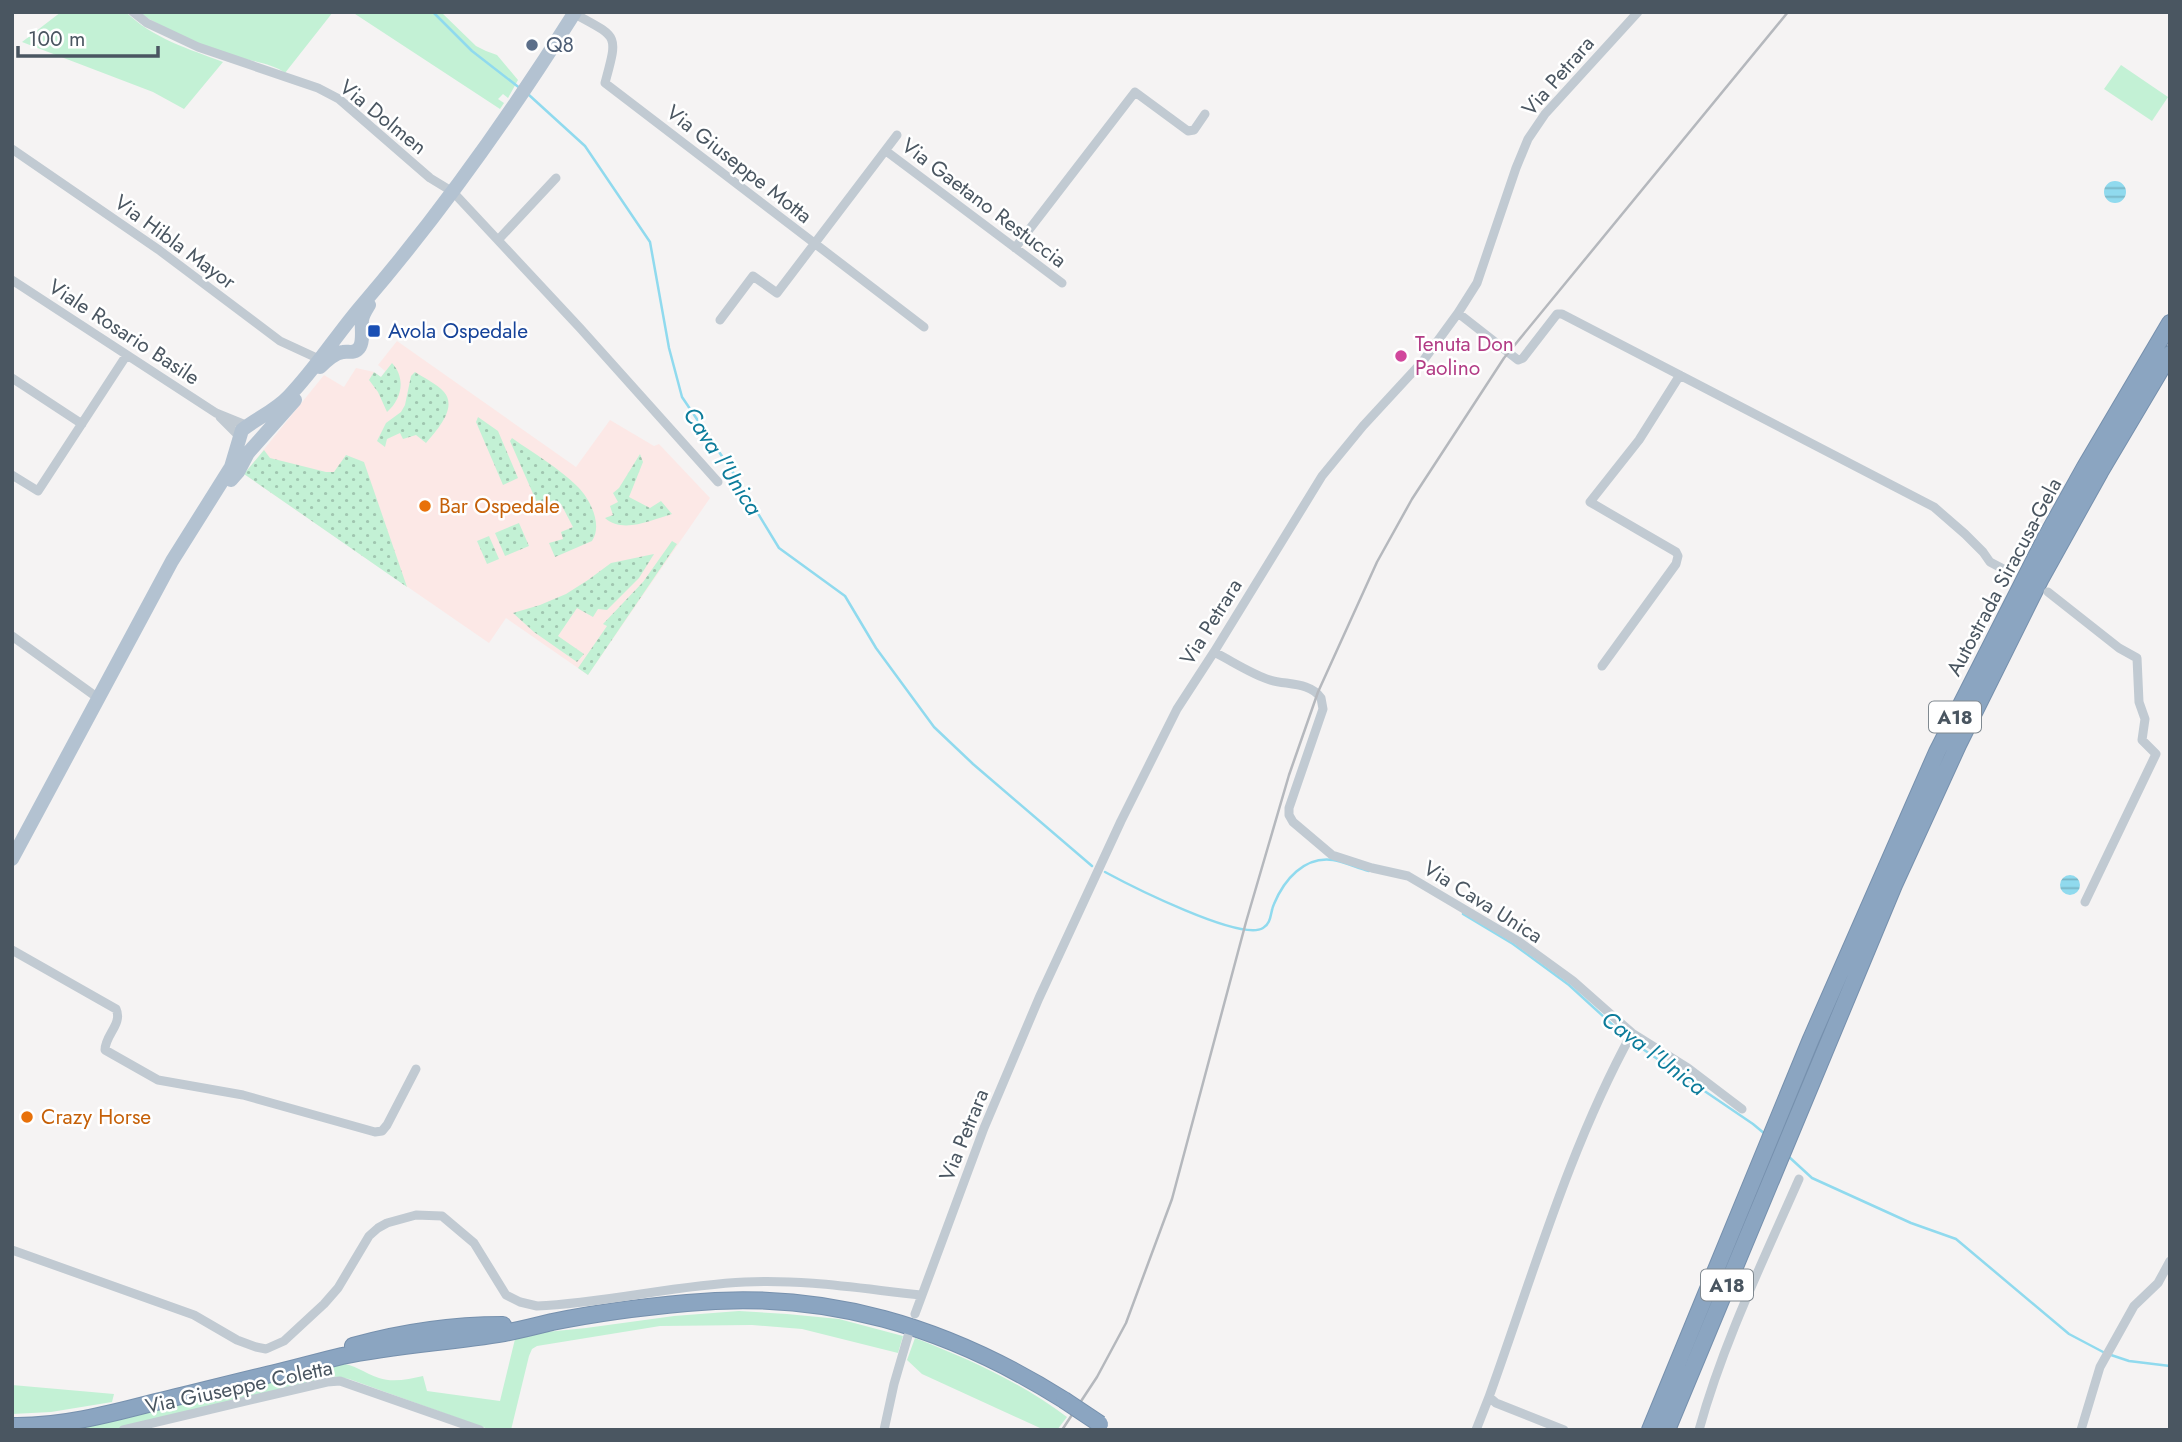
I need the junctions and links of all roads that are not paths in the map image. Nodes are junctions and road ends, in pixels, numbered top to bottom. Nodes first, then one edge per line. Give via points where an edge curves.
1 (133, 12) edge
2 (1638, 12) edge
3 (575, 13) edge
4 (1205, 114) dead end
5 (897, 135) dead end
6 (12, 149) edge
7 (886, 150) junction
8 (556, 178) dead end
9 (453, 192) junction
10 (498, 240) junction
11 (815, 244) junction
12 (1015, 248) junction
13 (12, 280) edge
14 (1062, 284) dead end
15 (380, 286) junction
16 (1458, 313) junction
17 (720, 320) dead end
18 (2170, 323) edge
19 (924, 327) dead end
20 (340, 334) junction
21 (361, 337) junction
22 (344, 351) junction
23 (2170, 354) edge
24 (126, 356) junction
25 (319, 359) junction
26 (1680, 375) junction
27 (12, 378) edge
28 (82, 424) junction
29 (244, 432) junction
30 (258, 443) junction
31 (12, 475) edge
32 (718, 482) dead end
33 (209, 504) junction
34 (2009, 572) dead end
35 (2048, 592) dead end
36 (12, 636) edge
37 (1214, 652) junction
38 (1601, 666) dead end
39 (98, 698) junction
40 (12, 859) edge
41 (2085, 902) dead end
42 (12, 950) edge
43 (1632, 1033) junction
44 (416, 1069) dead end
45 (1742, 1109) dead end
46 (1799, 1179) dead end
47 (12, 1250) edge
48 (2170, 1261) edge
49 (921, 1295) junction
50 (1699, 1310) junction
51 (915, 1314) dead end
52 (555, 1322) junction
53 (908, 1336) dead end
54 (1489, 1397) junction
55 (12, 1419) edge
56 (12, 1426) edge
57 (1105, 1427) edge
58 (123, 1430) edge
59 (480, 1430) edge
60 (884, 1430) edge
61 (1476, 1430) edge
62 (1564, 1430) edge
63 (1639, 1430) edge
64 (1650, 1430) edge
65 (1669, 1430) edge
66 (1699, 1430) edge
67 (2081, 1430) edge

1 - 9 street, Via Dolmen via 198,47 339,99 430,178
2 - 16 street, Via Petrara via 1545,114 1528,139 1484,267
3 - 9 main road
3 - 11 street, Via Giuseppe Motta via 612,39 606,83
4 - 12 street via 1194,130 1188,131 1136,93
5 - 7 street
6 - 25 street, Via Hibla Mayor via 159,250 280,341
7 - 11 street
7 - 12 street, Via Gaetano Restuccia
8 - 10 street
9 - 10 street, Via Dolmen
9 - 15 main road
10 - 32 street, Via Dolmen
11 - 17 street via 777,293 753,275
11 - 19 street, Via Giuseppe Motta
12 - 14 street, Via Gaetano Restuccia
13 - 24 street, Viale Rosario Basile
15 - 20 main road
15 - 21 main road via 363,316
16 - 26 street via 1518,359 1524,358 1557,314 1562,314
16 - 37 street, Via Petrara via 1423,361 1322,476
18 - 50 highway, Autostrada Siracusa-Gela / A18 via 2052,527 1937,751
20 - 21 main road via 353,329
20 - 22 main road via 338,345
20 - 25 main road
21 - 22 main road via 356,351
22 - 30 main road via 328,359
23 - 65 highway, Autostrada Siracusa-Gela / A18 via 2041,578 1958,745 1894,885
24 - 28 street
24 - 29 street, Viale Rosario Basile
25 - 29 main road via 289,396
26 - 34 street via 1934,507 1990,562
26 - 38 street via 1639,440 1590,502 1678,556
27 - 28 street
28 - 31 street via 38,491
29 - 30 main road via 247,446
29 - 33 main road via 231,467
30 - 33 main road
33 - 39 main road via 172,561
35 - 41 street via 2137,659 2139,702 2145,719 2142,740 2156,754
36 - 39 street
37 - 43 street, Via Cava Unica via 1269,679 1318,692 1321,698 1323,709 1289,808 1293,822 1332,855 1408,876 1518,941
37 - 49 street, Via Petrara via 1177,709 1039,998
39 - 40 main road
42 - 44 street via 116,1009 118,1019 105,1049 158,1080 243,1095 375,1132 387,1125
43 - 45 street, Via Cava Unica
43 - 54 street via 1547,1225
46 - 66 street via 1743,1308
47 - 49 street via 194,1315 237,1340 265,1349 284,1340 324,1304 369,1236 387,1223 416,1215 442,1216 482,1253 506,1295 537,1306 745,1282
48 - 67 street via 2158,1283 2134,1306 2100,1367
49 - 51 street, Via Petrara
50 - 63 highway via 1667,1365
50 - 64 highway, A18
52 - 55 highway via 458,1325 404,1333 106,1407
52 - 56 highway via 342,1356 79,1420
52 - 57 highway, bridge via 727,1300 828,1306 882,1317 946,1338 1021,1374
53 - 60 street
54 - 61 street
54 - 62 street
58 - 59 street, Via Giuseppe Coletta via 340,1381

